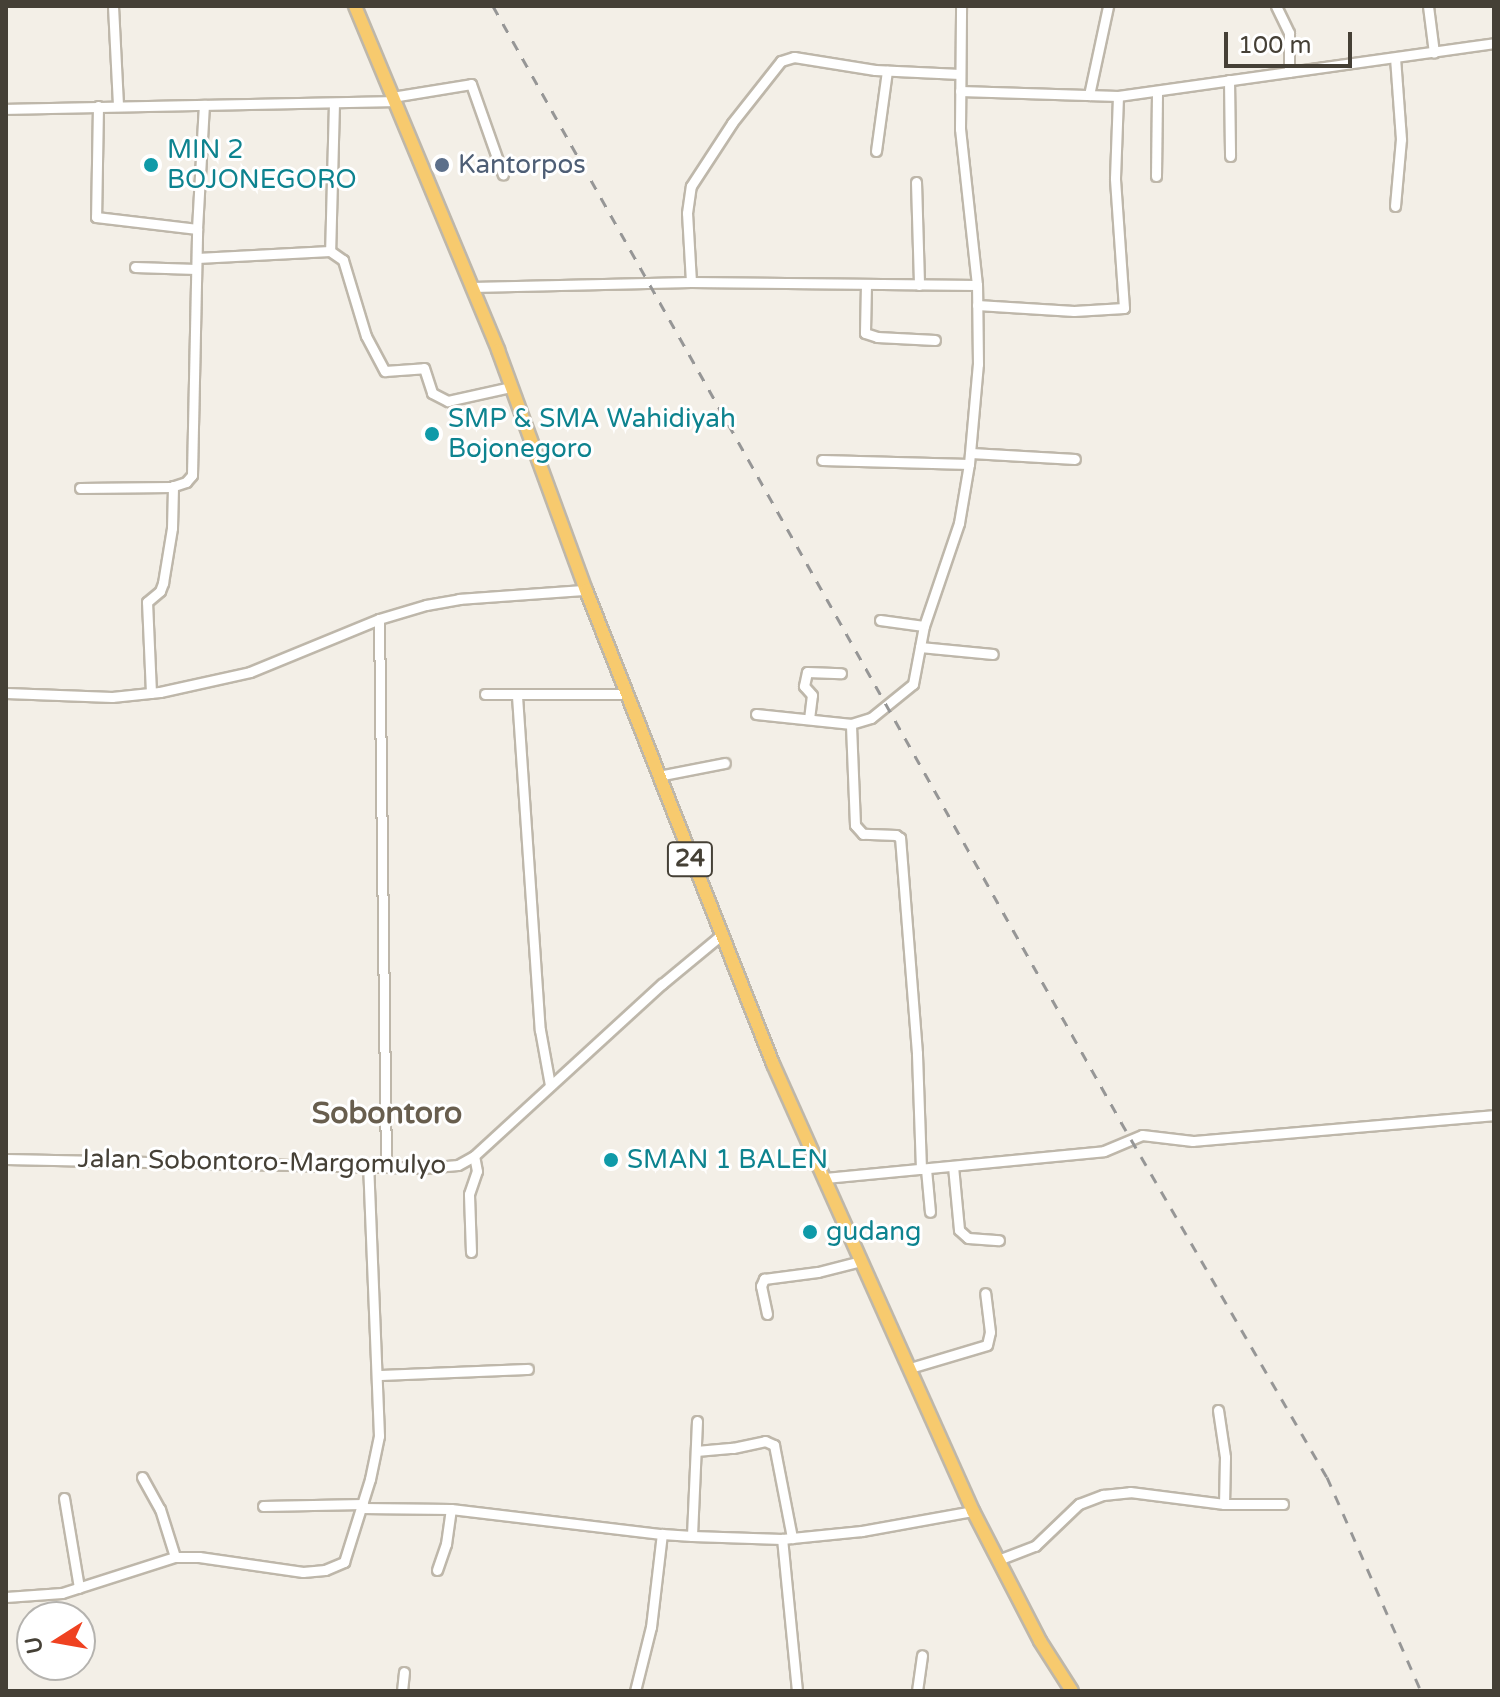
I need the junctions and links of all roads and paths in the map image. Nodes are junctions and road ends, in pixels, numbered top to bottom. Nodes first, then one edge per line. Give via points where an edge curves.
1 (113, 6) edge
2 (355, 6) edge
3 (961, 6) edge
4 (1108, 6) edge
5 (1276, 6) edge
6 (1428, 6) edge
7 (1494, 43) edge
8 (1434, 53) junction
9 (1395, 58) junction
10 (887, 71) junction
11 (1289, 72) junction
12 (960, 74) junction
13 (1229, 80) junction
14 (960, 91) junction
15 (1157, 91) junction
16 (1089, 95) junction
17 (1118, 96) junction
18 (393, 99) junction
19 (334, 103) junction
20 (204, 105) junction
21 (98, 106) junction
22 (118, 106) junction
23 (6, 109) edge
24 (876, 151) dead end
25 (1230, 156) dead end
26 (503, 175) dead end
27 (1156, 176) dead end
28 (916, 182) dead end
29 (1395, 206) dead end
30 (197, 229) junction
31 (330, 251) junction
32 (196, 264) junction
33 (135, 267) dead end
34 (691, 282) junction
35 (866, 284) junction
36 (919, 285) junction
37 (977, 285) junction
38 (472, 287) junction
39 (977, 305) junction
40 (935, 340) dead end
41 (511, 387) junction
42 (971, 453) junction
43 (1075, 459) dead end
44 (822, 460) dead end
45 (969, 464) junction
46 (173, 486) junction
47 (80, 488) dead end
48 (586, 590) junction
49 (379, 619) junction
50 (880, 620) dead end
51 (924, 626) junction
52 (920, 647) junction
53 (993, 654) dead end
54 (841, 673) dead end
55 (6, 693) edge
56 (151, 693) junction
57 (485, 694) dead end
58 (627, 694) junction
59 (517, 696) junction
60 (756, 714) dead end
61 (809, 719) junction
62 (851, 724) junction
63 (725, 763) dead end
64 (658, 776) junction
65 (720, 936) junction
66 (550, 1085) junction
67 (1494, 1115) edge
68 (474, 1156) junction
69 (6, 1159) edge
70 (368, 1165) junction
71 (386, 1166) junction
72 (953, 1166) junction
73 (924, 1169) junction
74 (825, 1178) junction
75 (930, 1212) dead end
76 (999, 1240) dead end
77 (471, 1252) dead end
78 (861, 1261) junction
79 (985, 1293) dead end
80 (767, 1314) dead end
81 (910, 1368) junction
82 (528, 1369) dead end
83 (379, 1375) junction
84 (1218, 1410) dead end
85 (697, 1421) dead end
86 (696, 1451) junction
87 (142, 1477) dead end
88 (64, 1498) dead end
89 (1224, 1504) junction
90 (1283, 1504) dead end
91 (263, 1506) dead end
92 (362, 1506) junction
93 (451, 1509) junction
94 (973, 1511) junction
95 (662, 1534) junction
96 (692, 1536) junction
97 (787, 1538) junction
98 (175, 1557) junction
99 (998, 1560) junction
100 (437, 1570) dead end
101 (79, 1588) junction
102 (6, 1597) edge
103 (922, 1655) dead end
104 (404, 1672) dead end
105 (402, 1691) edge
106 (635, 1691) edge
107 (797, 1691) edge
108 (917, 1691) edge
109 (1072, 1691) edge

1 - 22 street
2 - 18 highway, 24
3 - 12 street
4 - 16 street
5 - 11 street via 1289,33
6 - 8 street
7 - 8 street
8 - 9 street
9 - 11 street
9 - 29 street via 1401,139
10 - 12 street
10 - 24 street
10 - 34 street via 794,57 781,61 691,186
11 - 13 street
12 - 14 street
13 - 15 street
13 - 25 street
14 - 16 street
14 - 37 street
15 - 17 street
15 - 27 street
16 - 17 street
17 - 39 street via 1115,178 1123,309
18 - 19 street
18 - 26 street via 471,84
18 - 38 highway, 24
19 - 20 street
19 - 31 street
20 - 22 street
20 - 30 street
21 - 22 street
21 - 23 street
21 - 30 street via 96,217
28 - 36 street
30 - 32 street
31 - 32 street
31 - 41 street via 343,260 366,336 386,372 424,368 432,393 448,401
32 - 33 street
32 - 46 street via 192,475
34 - 35 street
34 - 38 street
35 - 36 street
35 - 40 street via 865,333
36 - 37 street
37 - 39 street
38 - 41 highway, 24
39 - 42 street
41 - 48 highway, 24
42 - 43 street
42 - 45 street
44 - 45 street
45 - 51 street via 952,547
46 - 47 street
46 - 56 street via 163,583 147,602
48 - 49 street via 442,601
48 - 58 highway, 24
49 - 56 street via 250,672
49 - 71 street
50 - 51 street
51 - 52 street
52 - 53 street
52 - 62 street via 911,689 871,718
54 - 61 street via 807,672 804,686 812,695
55 - 56 street
57 - 59 street
58 - 59 street
58 - 64 highway, 24
59 - 66 street via 540,1030
60 - 61 street
61 - 62 street
62 - 73 street via 855,825 863,834 900,838
63 - 64 street
64 - 65 highway, 24
65 - 66 street, Jalan Sobontoro-Margomulyo
65 - 74 highway, 24
66 - 68 street, Jalan Sobontoro-Margomulyo
67 - 72 street via 1193,1141 1142,1135 1104,1151
68 - 71 street, Jalan Sobontoro-Margomulyo via 450,1166
68 - 77 street
69 - 70 street, Jalan Sobontoro-Margomulyo
70 - 71 street, Jalan Sobontoro-Margomulyo
70 - 83 street
72 - 73 street
72 - 76 street via 959,1230 968,1238
73 - 74 street
73 - 75 street
74 - 78 highway, 24
78 - 80 street via 764,1279
78 - 81 highway, 24
79 - 81 street via 987,1345
81 - 94 highway, 24
82 - 83 street
83 - 92 street via 379,1444
84 - 89 street
85 - 86 street
86 - 96 street
86 - 97 street via 765,1441 774,1445
87 - 98 street via 160,1509
88 - 101 street
89 - 90 street
89 - 99 street via 1130,1492 1103,1495 1079,1504 1035,1546
91 - 92 street
92 - 93 street
92 - 98 street via 346,1557 330,1568 303,1572
93 - 95 street
93 - 100 street
94 - 97 street
94 - 99 highway, 24
95 - 96 street
95 - 106 street via 651,1627
96 - 97 street
97 - 107 street
98 - 101 street
99 - 109 highway, 24
101 - 102 street via 40,1597
103 - 108 street
104 - 105 street

